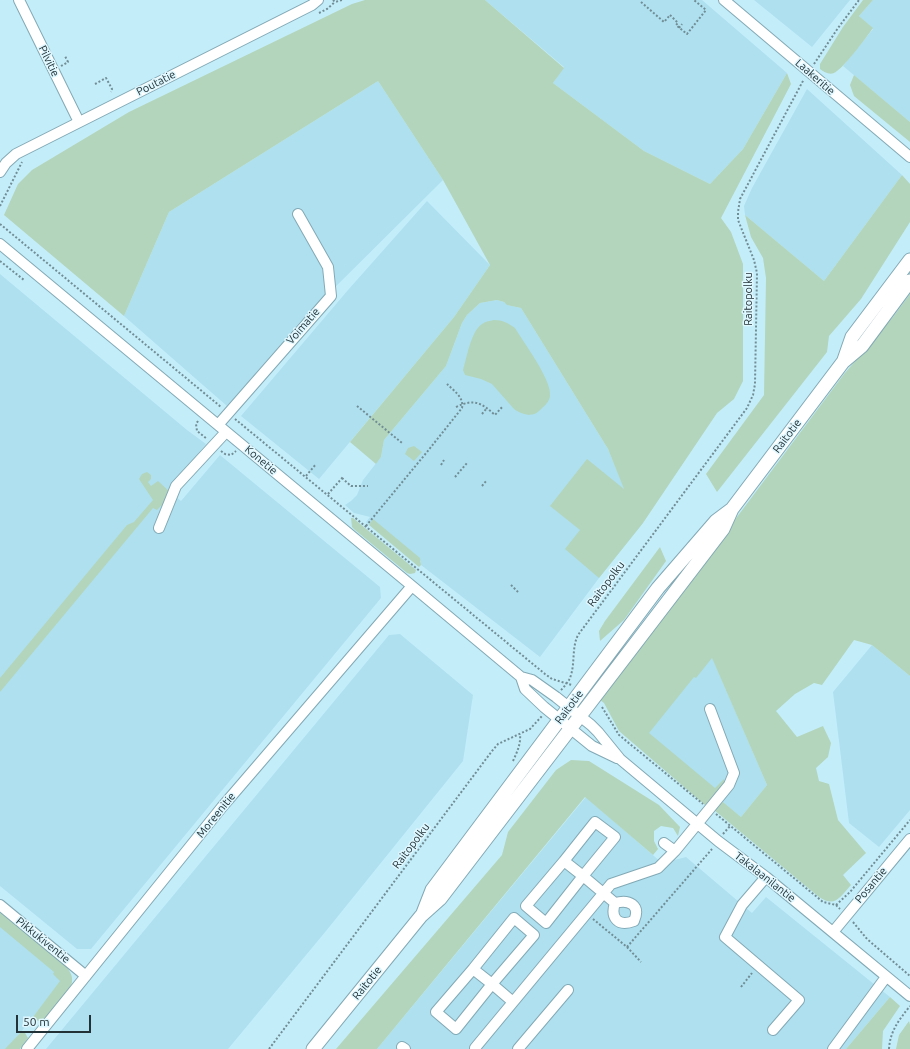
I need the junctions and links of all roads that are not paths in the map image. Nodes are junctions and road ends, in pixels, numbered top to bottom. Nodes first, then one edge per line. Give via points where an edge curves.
1 (19, 0) edge
2 (318, 0) edge
3 (724, 0) edge
4 (79, 122) junction
5 (909, 155) edge
6 (0, 172) edge
7 (298, 214) dead end
8 (0, 244) edge
9 (910, 260) edge
10 (910, 281) edge
11 (843, 362) junction
12 (218, 425) junction
13 (226, 432) junction
14 (732, 509) junction
15 (159, 528) dead end
16 (412, 586) junction
17 (521, 677) junction
18 (569, 708) junction
19 (710, 709) dead end
20 (580, 717) junction
21 (560, 720) junction
22 (570, 729) junction
23 (620, 759) junction
24 (698, 824) junction
25 (910, 839) edge
26 (664, 843) dead end
27 (675, 851) junction
28 (564, 861) junction
29 (584, 876) junction
30 (766, 877) junction
31 (603, 893) junction
32 (615, 903) dead end
33 (0, 905) edge
34 (421, 916) junction
35 (833, 932) junction
36 (473, 969) junction
37 (86, 976) junction
38 (886, 977) junction
39 (492, 984) junction
40 (568, 990) dead end
41 (910, 996) edge
42 (513, 1002) junction
43 (773, 1030) dead end
44 (474, 1048) dead end
45 (27, 1049) edge
46 (313, 1049) edge
47 (518, 1049) edge
48 (833, 1049) edge

1 - 4 street, Pilvitie
2 - 4 street, Poutatie
3 - 5 street, Laakeritie
4 - 6 street, Poutatie via 16,154 6,162
7 - 12 street, Voimatie via 328,267 331,296
8 - 12 street, Konetie
9 - 11 main road, Raitotie via 852,338
10 - 11 main road, Raitotie via 862,346
11 - 14 main road, Raitotie
12 - 13 street, Konetie
13 - 15 street via 176,486
13 - 16 street, Konetie
14 - 18 main road, Raitotie via 716,521 658,588
14 - 20 main road, Raitotie via 723,529
16 - 17 street, Konetie
16 - 37 street, Moreenitie via 222,807
17 - 18 street, Konetie via 532,680
17 - 21 street, Konetie via 526,689
18 - 20 street, Konetie
18 - 21 main road, Raitotie
19 - 24 street via 734,773 729,785
20 - 22 main road, Raitotie
20 - 23 street, Takalaanilantie via 598,732
21 - 22 street, Konetie
21 - 34 main road, Raitotie via 432,890
22 - 23 street, Takalaanilantie via 592,746
22 - 34 main road, Raitotie via 440,899
23 - 24 street, Takalaanilantie
24 - 27 street
24 - 30 street, Takalaanilantie
25 - 35 street, Posantie
26 - 27 street
27 - 31 street via 658,868 611,884
28 - 29 street
28 - 29 street via 595,822 615,837
28 - 29 street via 526,906 546,923
29 - 31 street
30 - 35 street, Takalaanilantie
30 - 43 street via 742,905 725,937 798,1000
31 - 32 street
31 - 42 street
33 - 37 street, Pikkukiventie
34 - 46 main road, Raitotie
35 - 38 street, Takalaanilantie
36 - 39 street
36 - 39 street via 436,1012 456,1028
36 - 39 street via 514,918 534,935
37 - 45 street, Moreenitie
38 - 41 street, Takalaanilantie
38 - 48 street
39 - 42 street
40 - 47 street
42 - 44 street

